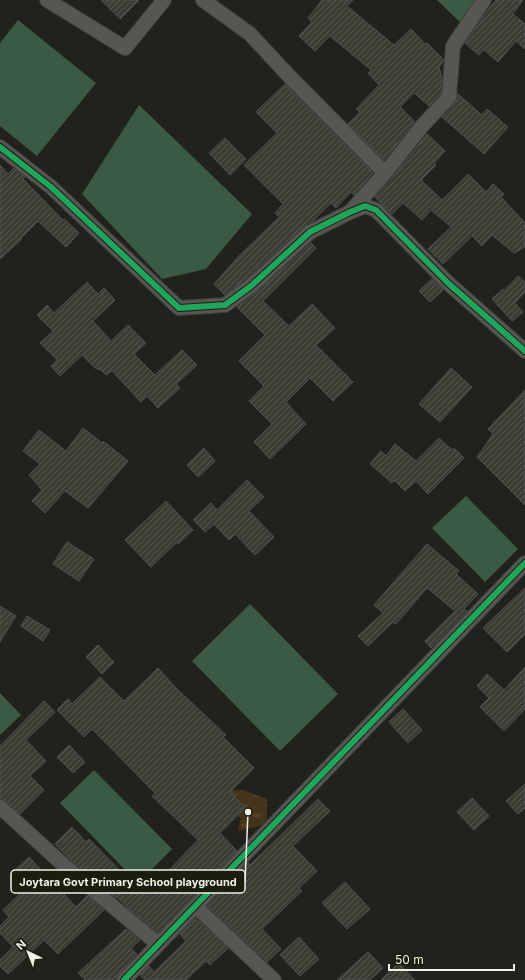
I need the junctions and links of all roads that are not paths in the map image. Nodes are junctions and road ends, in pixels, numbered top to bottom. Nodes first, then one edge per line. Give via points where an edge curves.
1 (48, 0) edge
2 (164, 0) edge
3 (203, 0) edge
4 (484, 0) edge
5 (0, 148) edge
6 (385, 173) junction
7 (350, 212) junction
8 (525, 351) edge
9 (525, 563) edge
10 (0, 807) edge
11 (195, 906) junction
12 (158, 944) junction
13 (124, 980) edge
14 (274, 980) edge

1 - 2 street via 125,48
3 - 6 street via 250,34
4 - 6 street via 453,46 449,98 423,125
5 - 7 street via 51,187 180,308 225,305 251,286 310,232
6 - 7 street
7 - 8 street via 365,206 376,210 448,283
9 - 11 street
10 - 12 street via 68,869
11 - 12 street
11 - 14 street
12 - 13 street

